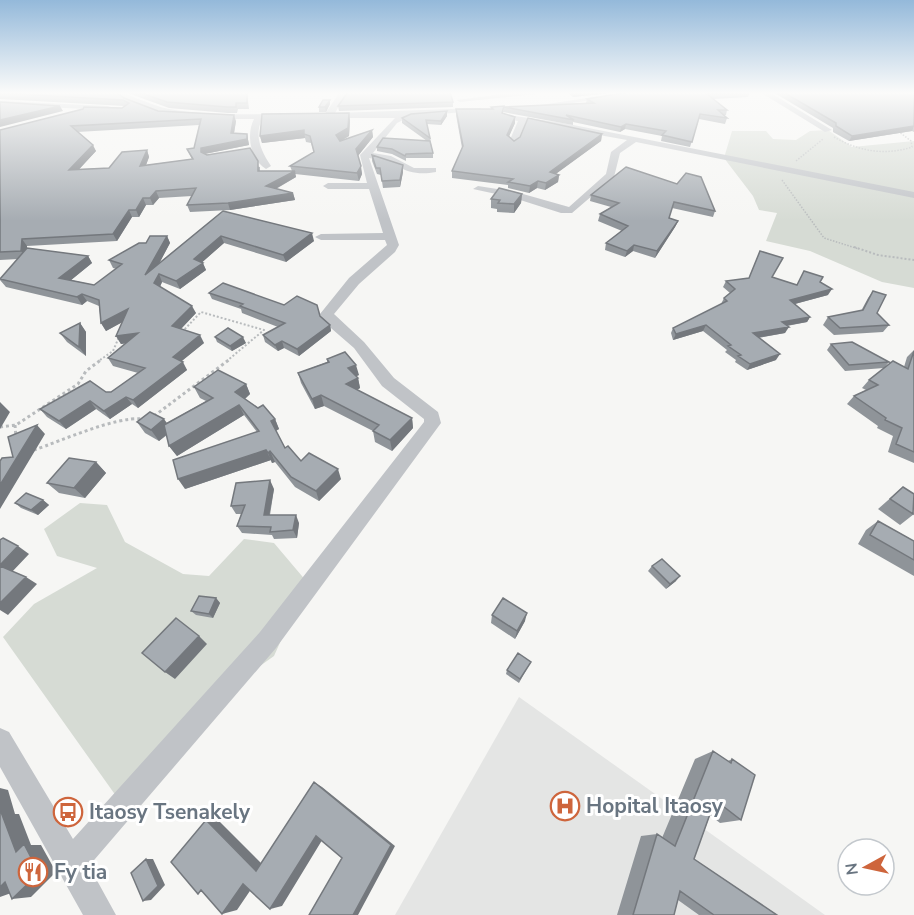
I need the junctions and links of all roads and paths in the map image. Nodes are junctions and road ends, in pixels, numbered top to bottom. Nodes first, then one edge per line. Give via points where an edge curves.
1 (253, 135) edge
2 (379, 135) edge
3 (516, 135) edge
4 (607, 135) edge
5 (826, 135) edge
6 (834, 135) edge
7 (903, 135) edge
8 (634, 140) junction
9 (513, 142) edge
10 (254, 149) junction
11 (243, 151) edge
12 (365, 155) junction
13 (266, 166) dead end
14 (772, 167) junction
15 (434, 170) dead end
16 (328, 186) dead end
17 (373, 186) junction
18 (478, 189) dead end
19 (914, 196) edge
20 (390, 236) junction
21 (321, 237) dead end
22 (914, 260) edge
23 (178, 332) edge
24 (120, 333) edge
25 (15, 425) junction
26 (0, 427) edge
27 (16, 441) edge
28 (27, 452) edge
29 (0, 741) edge
30 (71, 864) junction
31 (100, 915) edge

1 - 10 street
2 - 12 street via 376,146
3 - 9 street
4 - 8 street
5 - 14 path via 799,161
6 - 7 path via 856,149 897,150 912,147
8 - 14 street
8 - 18 street via 616,152 611,175 572,210
10 - 11 street
10 - 13 street
12 - 15 street via 388,159 412,171
12 - 17 street
14 - 19 street
14 - 22 path via 824,238 878,255
16 - 17 street
17 - 20 street
20 - 21 street
20 - 30 street via 391,249 354,281 327,314 388,382 432,416 433,423 267,640
23 - 28 path via 201,312 264,330 151,417 128,419
24 - 25 path via 113,351 86,372 78,384
25 - 26 path
25 - 27 path
29 - 30 street
30 - 31 street

